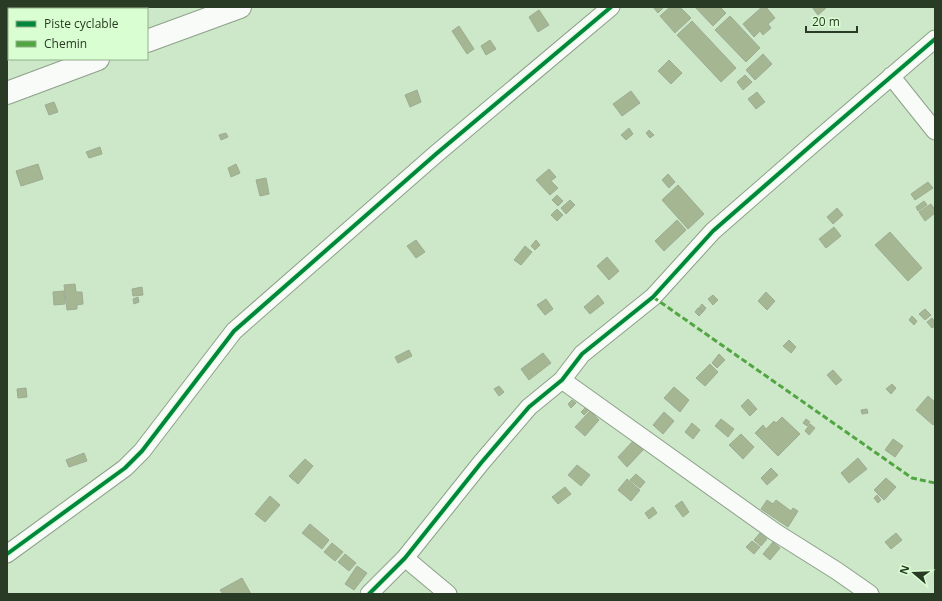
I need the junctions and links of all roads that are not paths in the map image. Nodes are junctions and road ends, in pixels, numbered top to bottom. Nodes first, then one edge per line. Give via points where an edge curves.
1 (240, 7) edge
2 (611, 7) edge
3 (935, 39) edge
4 (148, 41) edge
5 (92, 60) edge
6 (63, 65) edge
7 (891, 76) junction
8 (7, 92) edge
9 (935, 132) edge
10 (562, 380) junction
11 (7, 554) edge
12 (405, 558) junction
13 (370, 594) edge
14 (448, 594) edge
15 (870, 594) edge

1 - 4 highway
2 - 11 street via 436,154 234,331 142,451 125,468
3 - 7 street
5 - 6 highway
6 - 8 highway
7 - 9 street
7 - 10 street via 714,231 653,297 582,354
10 - 12 street via 529,407
10 - 15 street via 775,532
12 - 13 street
12 - 14 street

